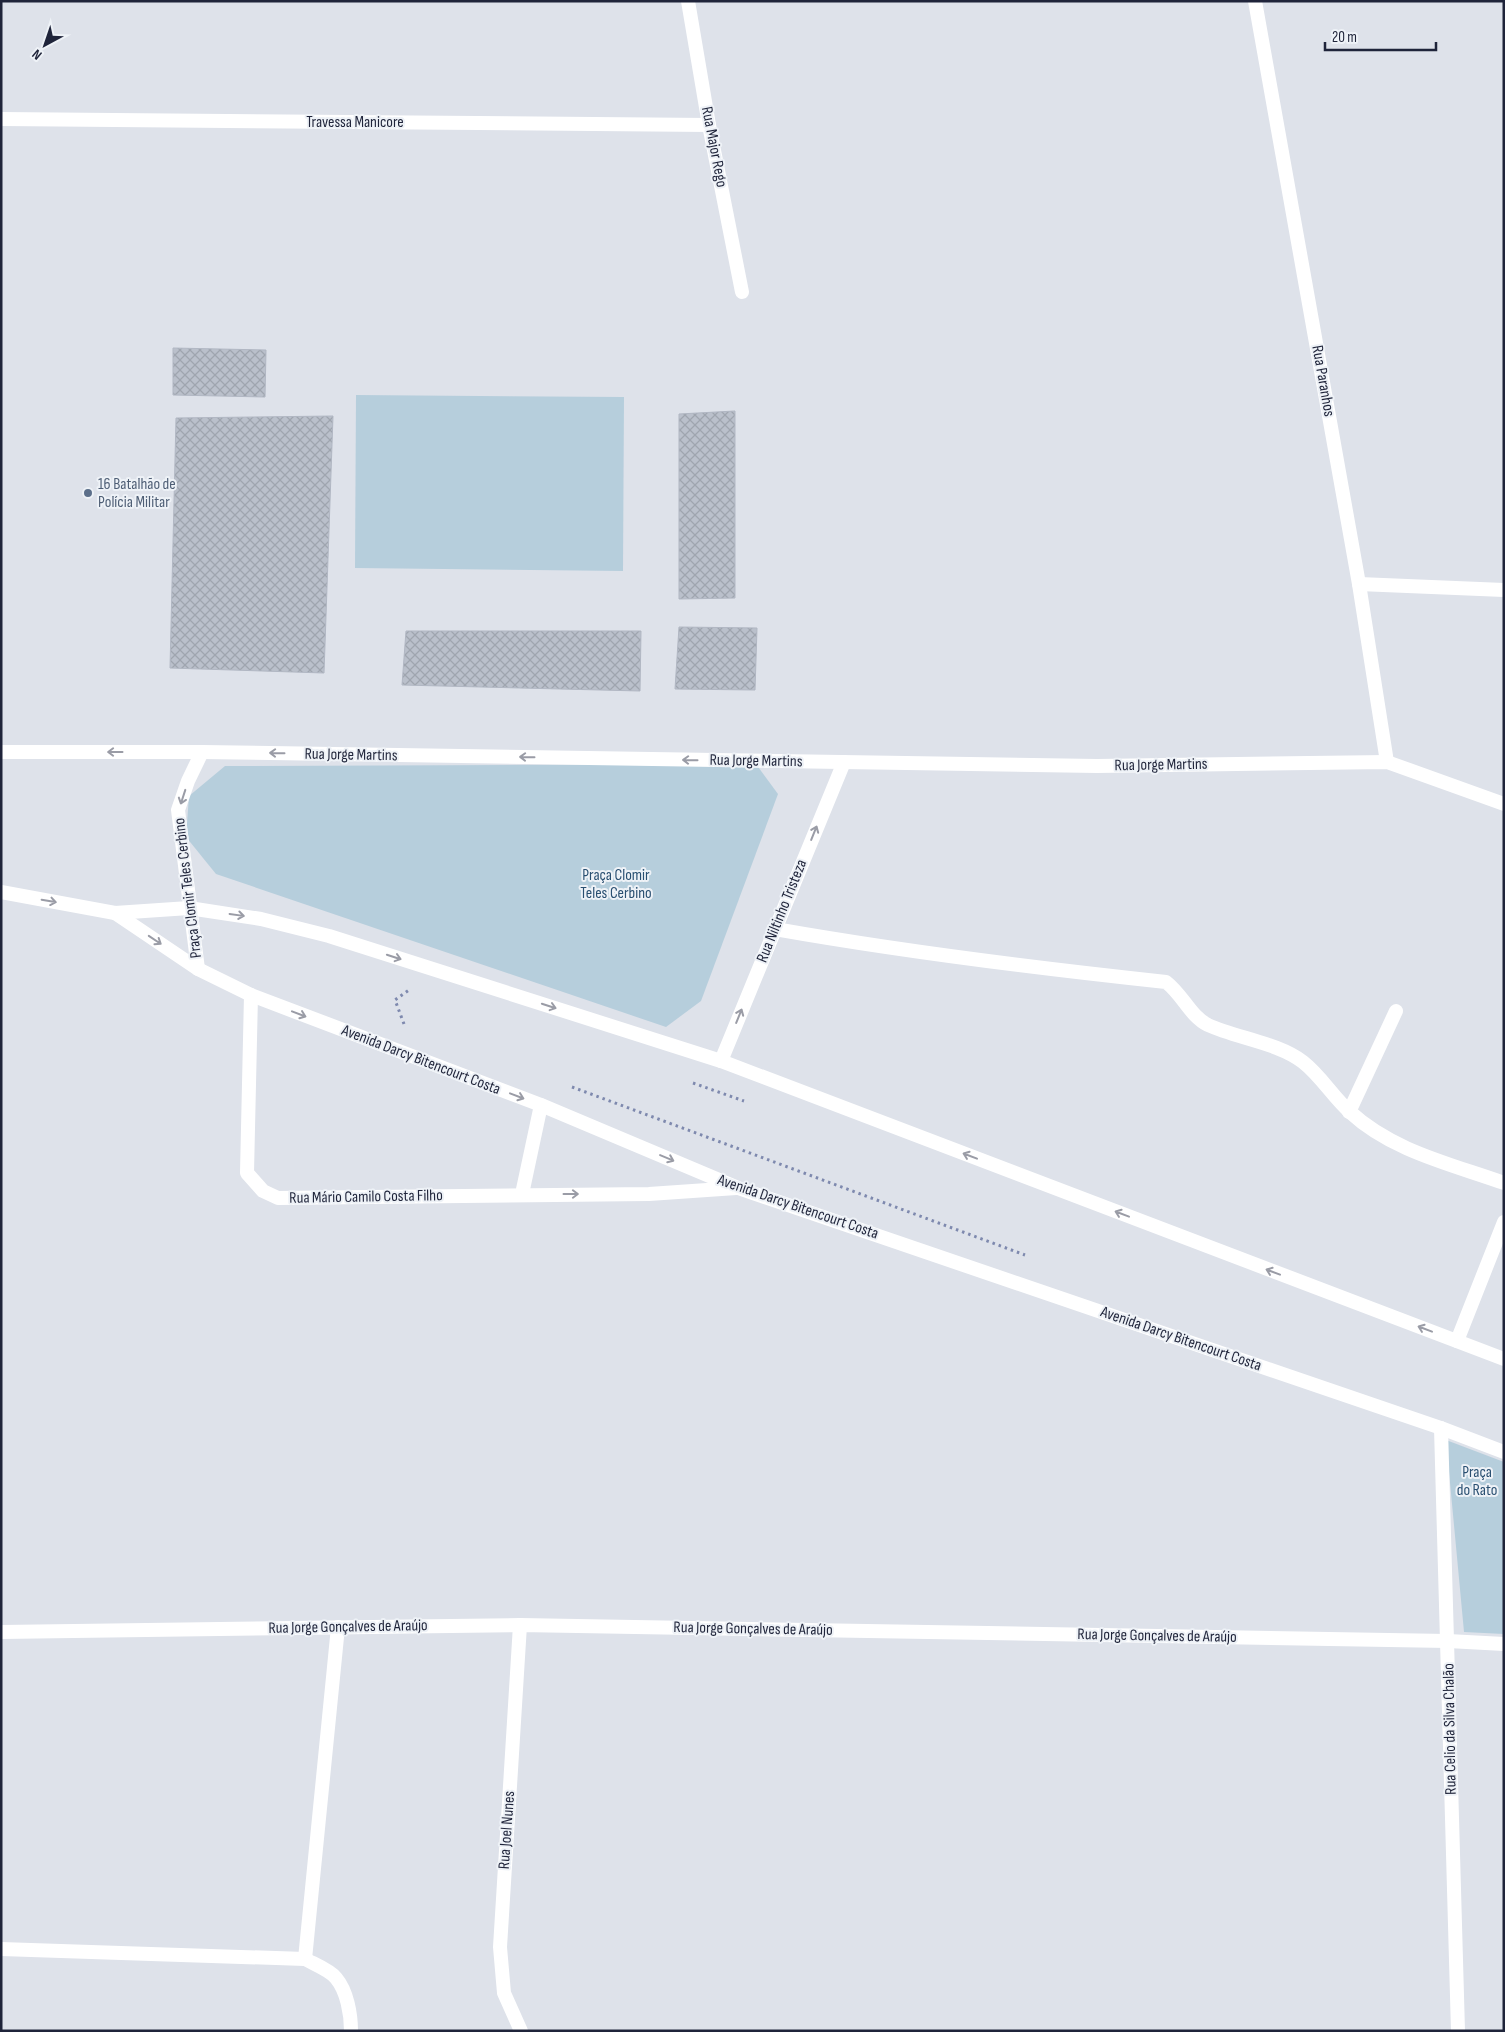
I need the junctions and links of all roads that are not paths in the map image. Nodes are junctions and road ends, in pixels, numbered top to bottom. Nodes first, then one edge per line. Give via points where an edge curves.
1 (688, 1) edge
2 (1255, 1) edge
3 (1, 119) edge
4 (709, 124) junction
5 (742, 292) dead end
6 (1360, 584) junction
7 (1504, 590) edge
8 (1, 752) edge
9 (202, 752) junction
10 (844, 762) junction
11 (1387, 762) junction
12 (1504, 804) edge
13 (1, 892) edge
14 (189, 908) junction
15 (115, 913) junction
16 (775, 929) junction
17 (198, 969) junction
18 (251, 995) junction
19 (1396, 1011) dead end
20 (720, 1061) junction
21 (541, 1105) junction
22 (1349, 1112) junction
23 (1504, 1183) edge
24 (738, 1188) junction
25 (522, 1194) junction
26 (1504, 1222) edge
27 (1457, 1341) junction
28 (1504, 1359) edge
29 (1441, 1428) junction
30 (1504, 1452) edge
31 (520, 1625) junction
32 (338, 1627) junction
33 (1, 1632) edge
34 (1448, 1641) junction
35 (1504, 1644) edge
36 (1, 1949) edge
37 (306, 1959) junction
38 (351, 2031) edge
39 (521, 2031) edge
40 (1458, 2031) edge

1 - 4 street, Rua Major Rego
2 - 6 street, Rua Paranhos
3 - 4 street, Travessa Manicore
4 - 5 street, Rua Major Rego
6 - 7 street
6 - 11 street, Rua Paranhos
9 -> 8 street, Rua Jorge Martins
10 -> 9 street, Rua Jorge Martins
9 -> 14 street, Praça Clomir Teles Cerbino via 178,810
10 - 11 street, Rua Jorge Martins via 1098,766
16 -> 10 street, Rua Niltinho Tristeza
11 - 12 street, Rua Jorge Martins
13 -> 15 street, Avenida Darcy Bitencourt Costa
14 - 15 street, Avenida Darcy Bitencourt Costa
14 - 17 street, Praça Clomir Teles Cerbino
14 -> 20 street, Avenida Darcy Bitencourt Costa via 261,919 329,936
15 -> 17 street, Avenida Darcy Bitencourt Costa
20 -> 16 street, Rua Niltinho Tristeza
16 - 22 street via 858,944 1166,982 1177,990 1194,1015 1207,1025 1292,1054 1304,1062
17 - 18 street, Avenida Darcy Bitencourt Costa
18 -> 21 street, Avenida Darcy Bitencourt Costa
18 - 25 street, Rua Mário Camilo Costa Filho via 247,1173 262,1191 278,1198
19 - 22 street
27 -> 20 street, Avenida Darcy Bitencourt Costa
21 -> 24 street, Avenida Darcy Bitencourt Costa
21 - 25 street
22 - 23 street via 1380,1136 1407,1149
25 -> 24 street, Rua Mário Camilo Costa Filho via 649,1194
24 - 29 street, Avenida Darcy Bitencourt Costa
26 - 27 street
27 - 28 street, Avenida Darcy Bitencourt Costa
29 - 30 street, Avenida Darcy Bitencourt Costa
29 - 34 street, Rua Celio da Silva Chalão
31 - 32 street, Rua Jorge Gonçalves de Araújo
31 - 34 street, Rua Jorge Gonçalves de Araújo
31 - 39 street, Rua Joel Nunes via 500,1947 504,1993
32 - 33 street, Rua Jorge Gonçalves de Araújo
32 - 37 street
34 - 35 street, Rua Jorge Gonçalves de Araújo
34 - 40 street, Rua Celio da Silva Chalão
36 - 37 street
37 - 38 street via 336,1977 347,2002

